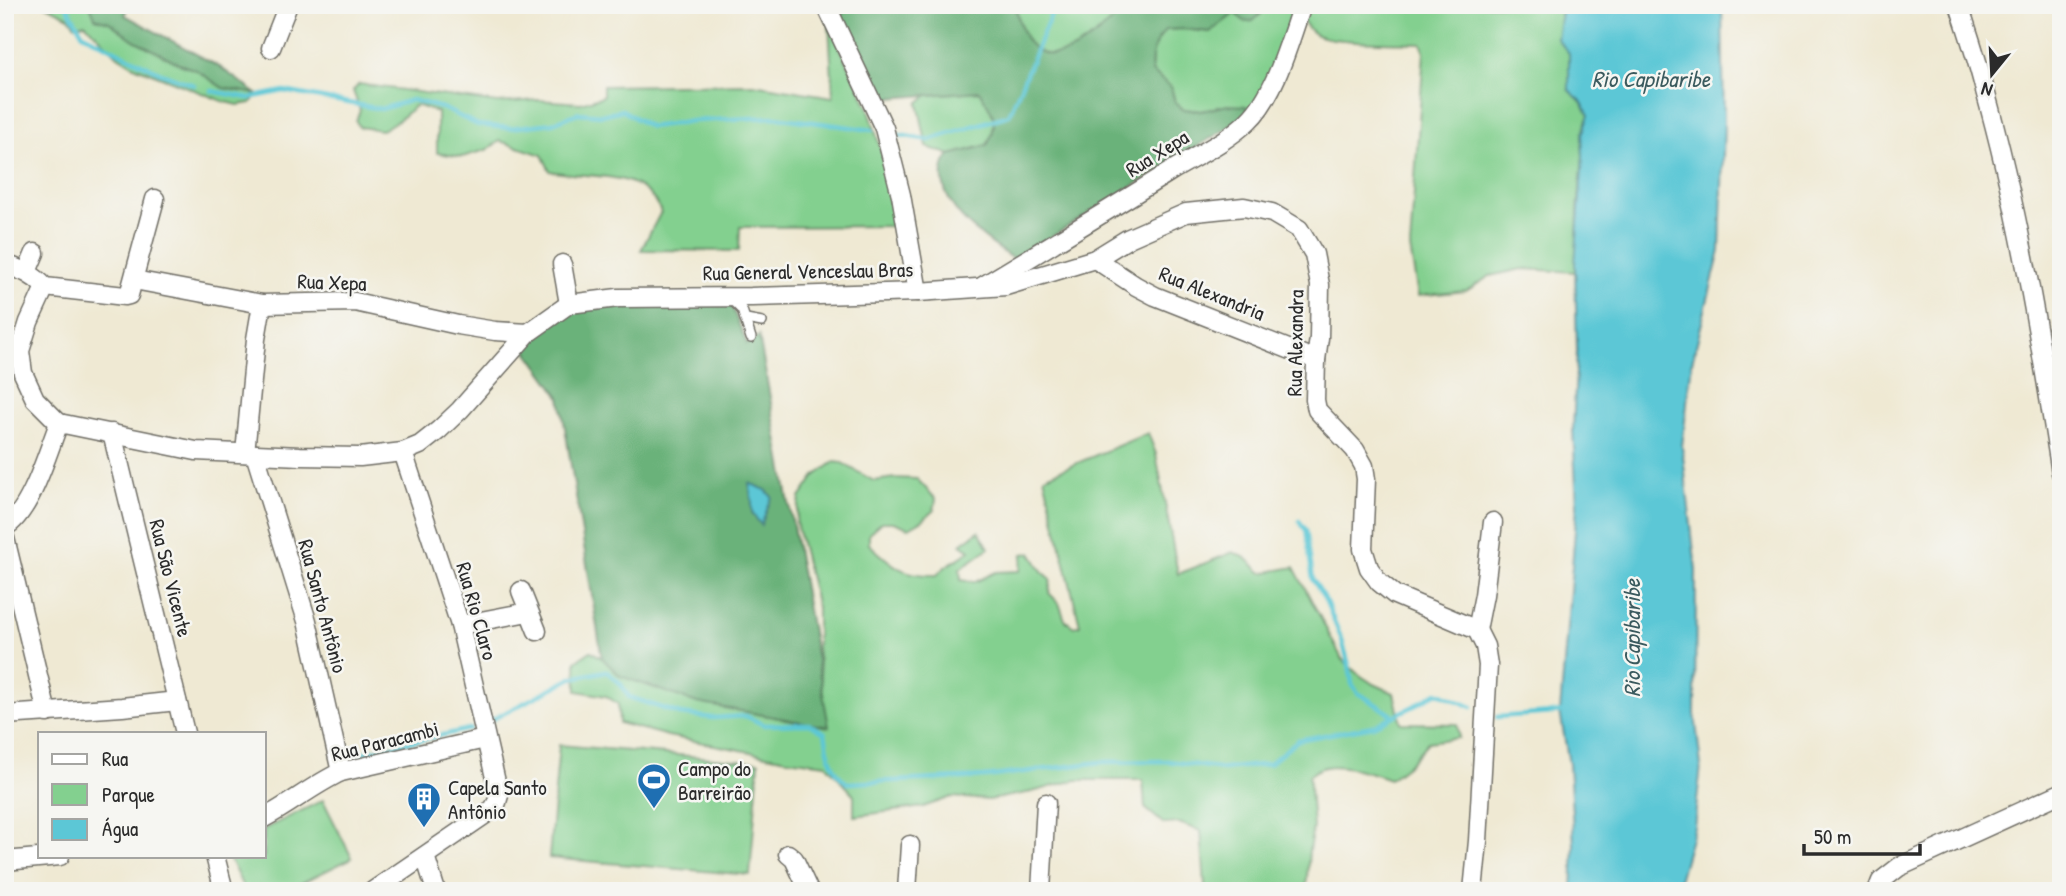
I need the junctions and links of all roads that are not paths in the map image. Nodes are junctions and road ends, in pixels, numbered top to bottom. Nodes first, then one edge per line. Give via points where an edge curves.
1 (288, 5) edge
2 (826, 5) edge
3 (1302, 5) edge
4 (1959, 5) edge
5 (271, 48) dead end
6 (155, 199) dead end
7 (35, 253) dead end
8 (1095, 259) junction
9 (5, 264) edge
10 (562, 264) dead end
11 (27, 272) junction
12 (132, 286) junction
13 (45, 287) junction
14 (979, 288) junction
15 (918, 292) junction
16 (728, 297) junction
17 (262, 304) junction
18 (569, 304) junction
19 (746, 319) junction
20 (762, 322) dead end
21 (528, 333) junction
22 (751, 338) dead end
23 (12, 351) edge
24 (1316, 360) junction
25 (59, 423) junction
26 (112, 433) junction
27 (403, 452) junction
28 (250, 454) junction
29 (2061, 473) edge
30 (1493, 522) dead end
31 (5, 527) edge
32 (5, 538) edge
33 (521, 591) dead end
34 (528, 612) junction
35 (460, 625) junction
36 (1477, 630) junction
37 (537, 631) dead end
38 (177, 701) junction
39 (47, 713) junction
40 (5, 715) edge
41 (185, 732) edge
42 (485, 740) junction
43 (341, 772) junction
44 (2061, 793) edge
45 (1046, 803) dead end
46 (266, 817) edge
47 (910, 845) dead end
48 (788, 855) dead end
49 (425, 856) junction
50 (38, 858) edge
51 (216, 858) edge
52 (5, 861) edge
53 (224, 891) edge
54 (373, 891) edge
55 (436, 891) edge
56 (809, 891) edge
57 (907, 891) edge
58 (1041, 891) edge
59 (1473, 891) edge
60 (1877, 891) edge

1 - 5 street
2 - 15 street via 884,128
3 - 14 street, Rua Xepa via 1283,61 1248,121
4 - 29 street via 2008,182
6 - 12 street
7 - 11 street
8 - 14 street, Rua General Venceslau Bras via 1006,286
8 - 24 street, Rua Alexandria via 1155,296
8 - 24 street, Rua Alexandra via 1186,213 1244,207 1272,213 1298,229 1314,254 1320,285
9 - 11 street
10 - 18 street
11 - 13 street
12 - 13 street, Rua Xepa via 125,296
12 - 17 street, Rua Xepa
13 - 23 street
14 - 15 street, Rua General Venceslau Bras
15 - 16 street, Rua General Venceslau Bras
16 - 18 street, Rua General Venceslau Bras via 618,298
16 - 19 lane
17 - 21 street, Rua Xepa via 355,302 458,325
17 - 28 street
18 - 21 street, Rua General Venceslau Bras
19 - 20 lane
19 - 22 lane
21 - 27 street, Rua General Venceslau Bras via 446,424
23 - 25 street via 35,399
24 - 36 street, Rua Alexandra via 1317,410 1364,466 1363,549 1369,568 1395,595
25 - 26 street
25 - 31 street via 32,494
26 - 28 street via 196,451
26 - 38 street, Rua São Vicente
27 - 28 street via 360,457
27 - 35 street, Rua Rio Claro
28 - 43 street, Rua Santo Antônio via 307,621
30 - 36 street
32 - 39 street
33 - 34 street
34 - 35 street
34 - 37 street
35 - 42 street, Rua Rio Claro
36 - 59 street via 1488,665
38 - 39 street
38 - 41 street, Rua São Vicente
39 - 40 street
42 - 43 street, Rua Paracambi
42 - 49 street, Rua Rio Claro via 498,785 497,802
43 - 46 street, Rua Paracambi
44 - 60 street via 1899,867 1881,881
45 - 58 street
47 - 57 street
48 - 56 street
49 - 54 street
49 - 55 street
50 - 52 street
51 - 53 street

